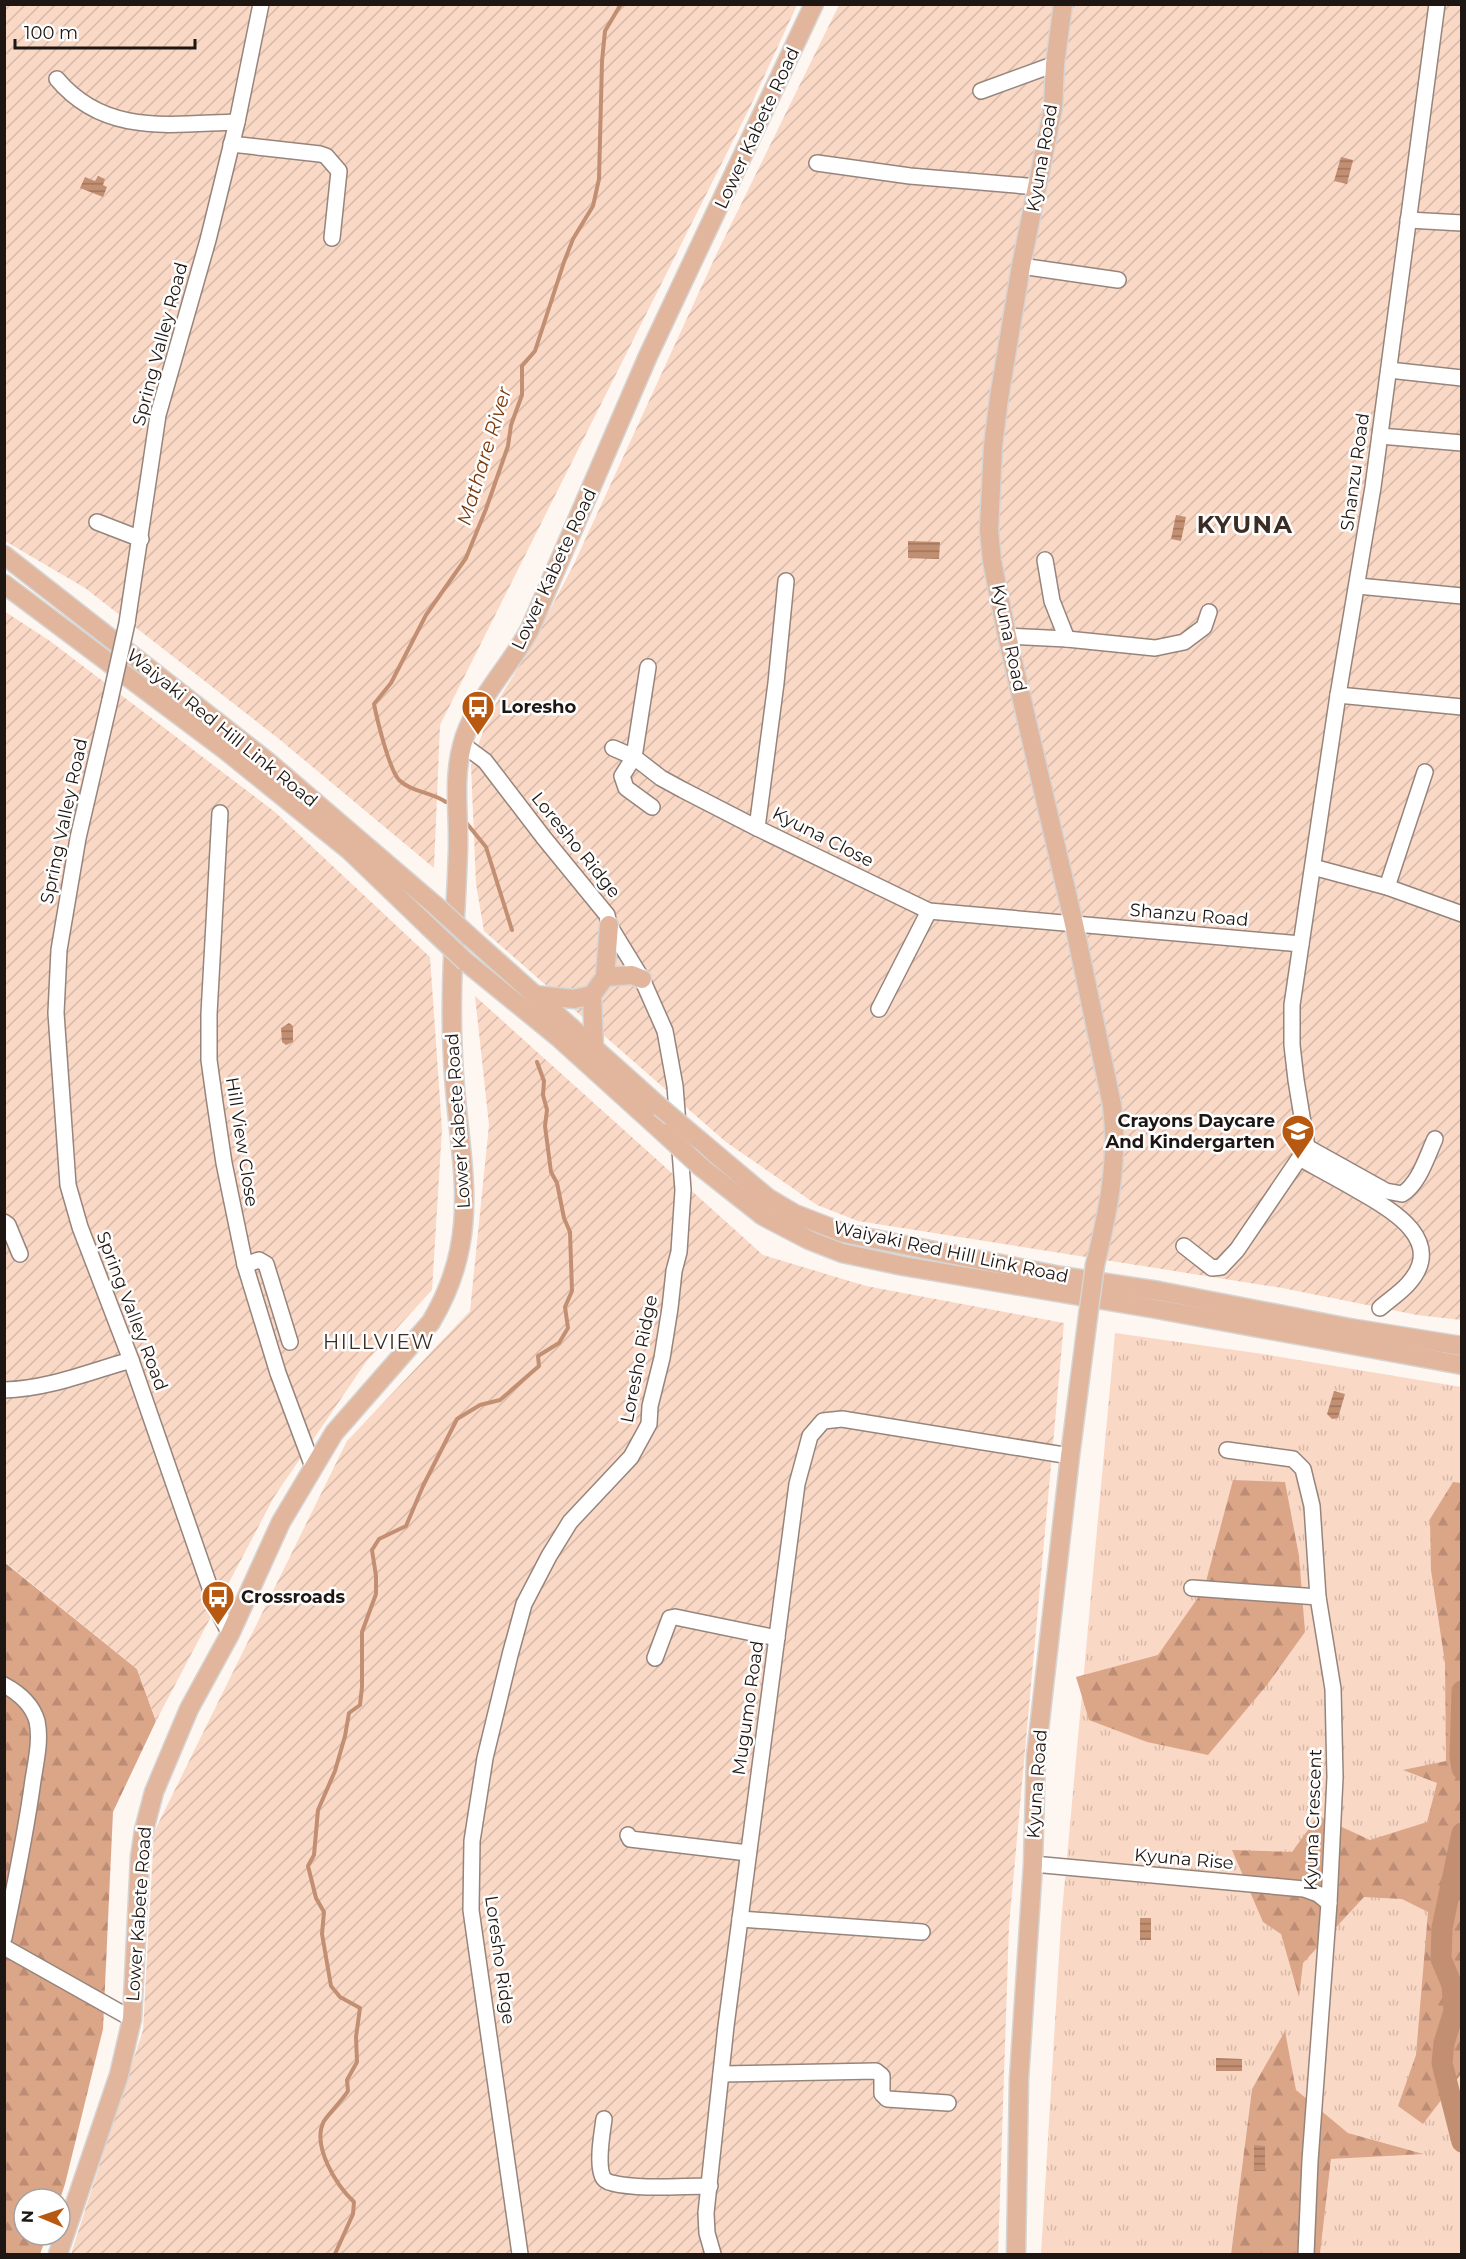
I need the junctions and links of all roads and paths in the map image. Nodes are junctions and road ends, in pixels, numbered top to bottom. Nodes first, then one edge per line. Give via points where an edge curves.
1 (261, 4) edge
2 (814, 4) edge
3 (1063, 4) edge
4 (1437, 4) edge
5 (1054, 64) junction
6 (57, 79) dead end
7 (981, 91) dead end
8 (237, 122) junction
9 (231, 144) junction
10 (817, 164) dead end
11 (1038, 187) junction
12 (1408, 220) junction
13 (1461, 223) edge
14 (332, 238) dead end
15 (1021, 266) junction
16 (1118, 280) dead end
17 (1389, 370) junction
18 (1461, 378) edge
19 (1380, 436) junction
20 (1461, 443) edge
21 (97, 522) dead end
22 (141, 539) junction
23 (4, 555) edge
24 (1045, 560) dead end
25 (786, 581) dead end
26 (4, 584) edge
27 (1358, 586) junction
28 (1461, 596) edge
29 (1209, 612) dead end
30 (1007, 636) junction
31 (1067, 639) junction
32 (648, 667) dead end
33 (1338, 695) junction
34 (1461, 707) edge
35 (462, 744) junction
36 (613, 748) dead end
37 (634, 757) junction
38 (1425, 772) dead end
39 (652, 807) dead end
40 (220, 813) dead end
41 (757, 828) junction
42 (1313, 867) junction
43 (1387, 886) junction
44 (929, 911) junction
45 (1461, 914) edge
46 (1074, 924) junction
47 (609, 925) junction
48 (1301, 944) junction
49 (605, 977) junction
50 (642, 979) junction
51 (535, 995) junction
52 (592, 995) junction
53 (879, 1009) dead end
54 (594, 1048) junction
55 (1435, 1139) dead end
56 (1304, 1153) junction
57 (4, 1222) edge
58 (1184, 1246) dead end
59 (20, 1254) dead end
60 (245, 1265) junction
61 (1380, 1308) dead end
62 (290, 1342) dead end
63 (1461, 1346) edge
64 (130, 1360) junction
65 (1461, 1365) edge
66 (4, 1390) edge
67 (1227, 1450) dead end
68 (1070, 1456) junction
69 (313, 1467) junction
70 (1192, 1587) dead end
71 (1318, 1597) junction
72 (230, 1634) junction
73 (777, 1638) junction
74 (655, 1658) dead end
75 (4, 1684) edge
76 (628, 1836) dead end
77 (748, 1853) junction
78 (1033, 1864) junction
79 (1329, 1903) junction
80 (740, 1919) junction
81 (922, 1932) dead end
82 (4, 1938) edge
83 (4, 1947) edge
84 (132, 2019) junction
85 (721, 2074) junction
86 (948, 2103) dead end
87 (604, 2119) dead end
88 (710, 2186) junction
89 (58, 2254) edge
90 (520, 2254) edge
91 (713, 2254) edge
92 (1016, 2254) edge
93 (1306, 2254) edge

1 - 8 street, Spring Valley Road
2 - 35 main road, Lower Kabete Road via 648,356 530,628 472,721
3 - 5 main road, Kyuna Road
4 - 12 street, Shanzu Road
5 - 7 street
5 - 11 main road, Kyuna Road via 1053,108
6 - 8 street via 85,104 116,119 135,123
8 - 9 street, Spring Valley Road
9 - 14 street via 326,156 339,171
9 - 22 street, Spring Valley Road via 161,405
10 - 11 street
11 - 15 main road, Kyuna Road
12 - 13 street
12 - 17 street, Shanzu Road
15 - 16 street
15 - 30 main road, Kyuna Road via 998,408 989,504 992,561
17 - 18 street
17 - 19 street, Shanzu Road
19 - 20 street
19 - 27 street, Shanzu Road
21 - 22 street
22 - 64 street, Spring Valley Road, bridge via 127,623 64,911 56,1014 69,1185 80,1227
23 - 51 main road, Waiyaki Red Hill Link Road, bridge via 267,761
24 - 31 street via 1052,601
25 - 41 street, Kyuna Close
26 - 65 main road, Waiyaki Red Hill Link Road, bridge via 216,743 340,843 466,962 558,1037 701,1167 763,1216 842,1253
27 - 28 street
27 - 33 street, Shanzu Road
29 - 31 street via 1204,627 1184,642 1155,648
30 - 31 street
30 - 46 main road, Kyuna Road
32 - 37 street
33 - 34 street
33 - 42 street, Shanzu Road
35 - 47 street, Loresho Ridge via 485,761 607,915
35 - 69 main road, Lower Kabete Road via 457,779 452,1018 464,1189 460,1253 450,1286 431,1322 334,1432
36 - 37 street
37 - 39 street via 622,776 623,782
37 - 41 street via 662,778
38 - 43 street
40 - 60 street, Hill View Close via 209,1060 224,1163
41 - 44 street, Kyuna Close
42 - 43 street
42 - 48 street, Shanzu Road
43 - 45 street
44 - 46 street, Kyuna Close
44 - 53 street
46 - 48 street, Shanzu Road
46 - 68 main road, Kyuna Road, bridge via 1115,1127 1108,1214 1095,1265
47 - 49 main road
47 - 50 street, Loresho Ridge
48 - 56 street, Shanzu Road via 1292,1005 1292,1045
49 - 50 main road via 632,975
49 - 52 main road
50 - 90 street, Loresho Ridge via 665,1031 675,1086 683,1190 679,1251 649,1424 631,1457 570,1522 524,1604 484,1758 472,1841 474,1938
51 - 52 main road via 574,999
51 - 54 main road, Waiyaki Red Hill Link Road
52 - 54 main road
54 - 63 main road, Waiyaki Red Hill Link Road, bridge via 768,1198 795,1214 844,1233 1051,1274
55 - 56 street via 1414,1182 1402,1194 1386,1191
56 - 58 street via 1221,1268 1212,1268
56 - 61 street via 1395,1212 1412,1230 1421,1250 1418,1268 1410,1282
57 - 59 street
60 - 62 street via 259,1260 266,1264
60 - 69 street, Hill View Close via 278,1373
64 - 66 street via 49,1385
64 - 72 street, Spring Valley Road via 213,1597
67 - 71 street, Kyuna Crescent via 1293,1459 1303,1469 1313,1518
68 - 73 street, Mugumo Road via 842,1419 823,1420 810,1436 797,1485
68 - 78 main road, Kyuna Road via 1036,1756
69 - 72 main road, Lower Kabete Road via 265,1553
70 - 71 street
71 - 79 street, Kyuna Crescent via 1335,1722
72 - 84 main road, Lower Kabete Road via 189,1709 148,1809 141,1851
73 - 74 street via 675,1617 670,1618
73 - 77 street, Mugumo Road
75 - 82 street via 31,1706 38,1740
76 - 77 street
77 - 80 street, Mugumo Road
78 - 79 street, Kyuna Rise via 1304,1889
78 - 92 main road, Kyuna Road via 1019,2079
79 - 93 street, Kyuna Crescent
80 - 81 street
80 - 85 street, Mugumo Road
83 - 84 street
84 - 89 main road, Lower Kabete Road via 119,2075
85 - 86 street via 876,2072 882,2076 882,2094 887,2099
85 - 88 street, Mugumo Road
87 - 88 street via 600,2164 606,2181 647,2186
88 - 91 street, Mugumo Road via 706,2212

